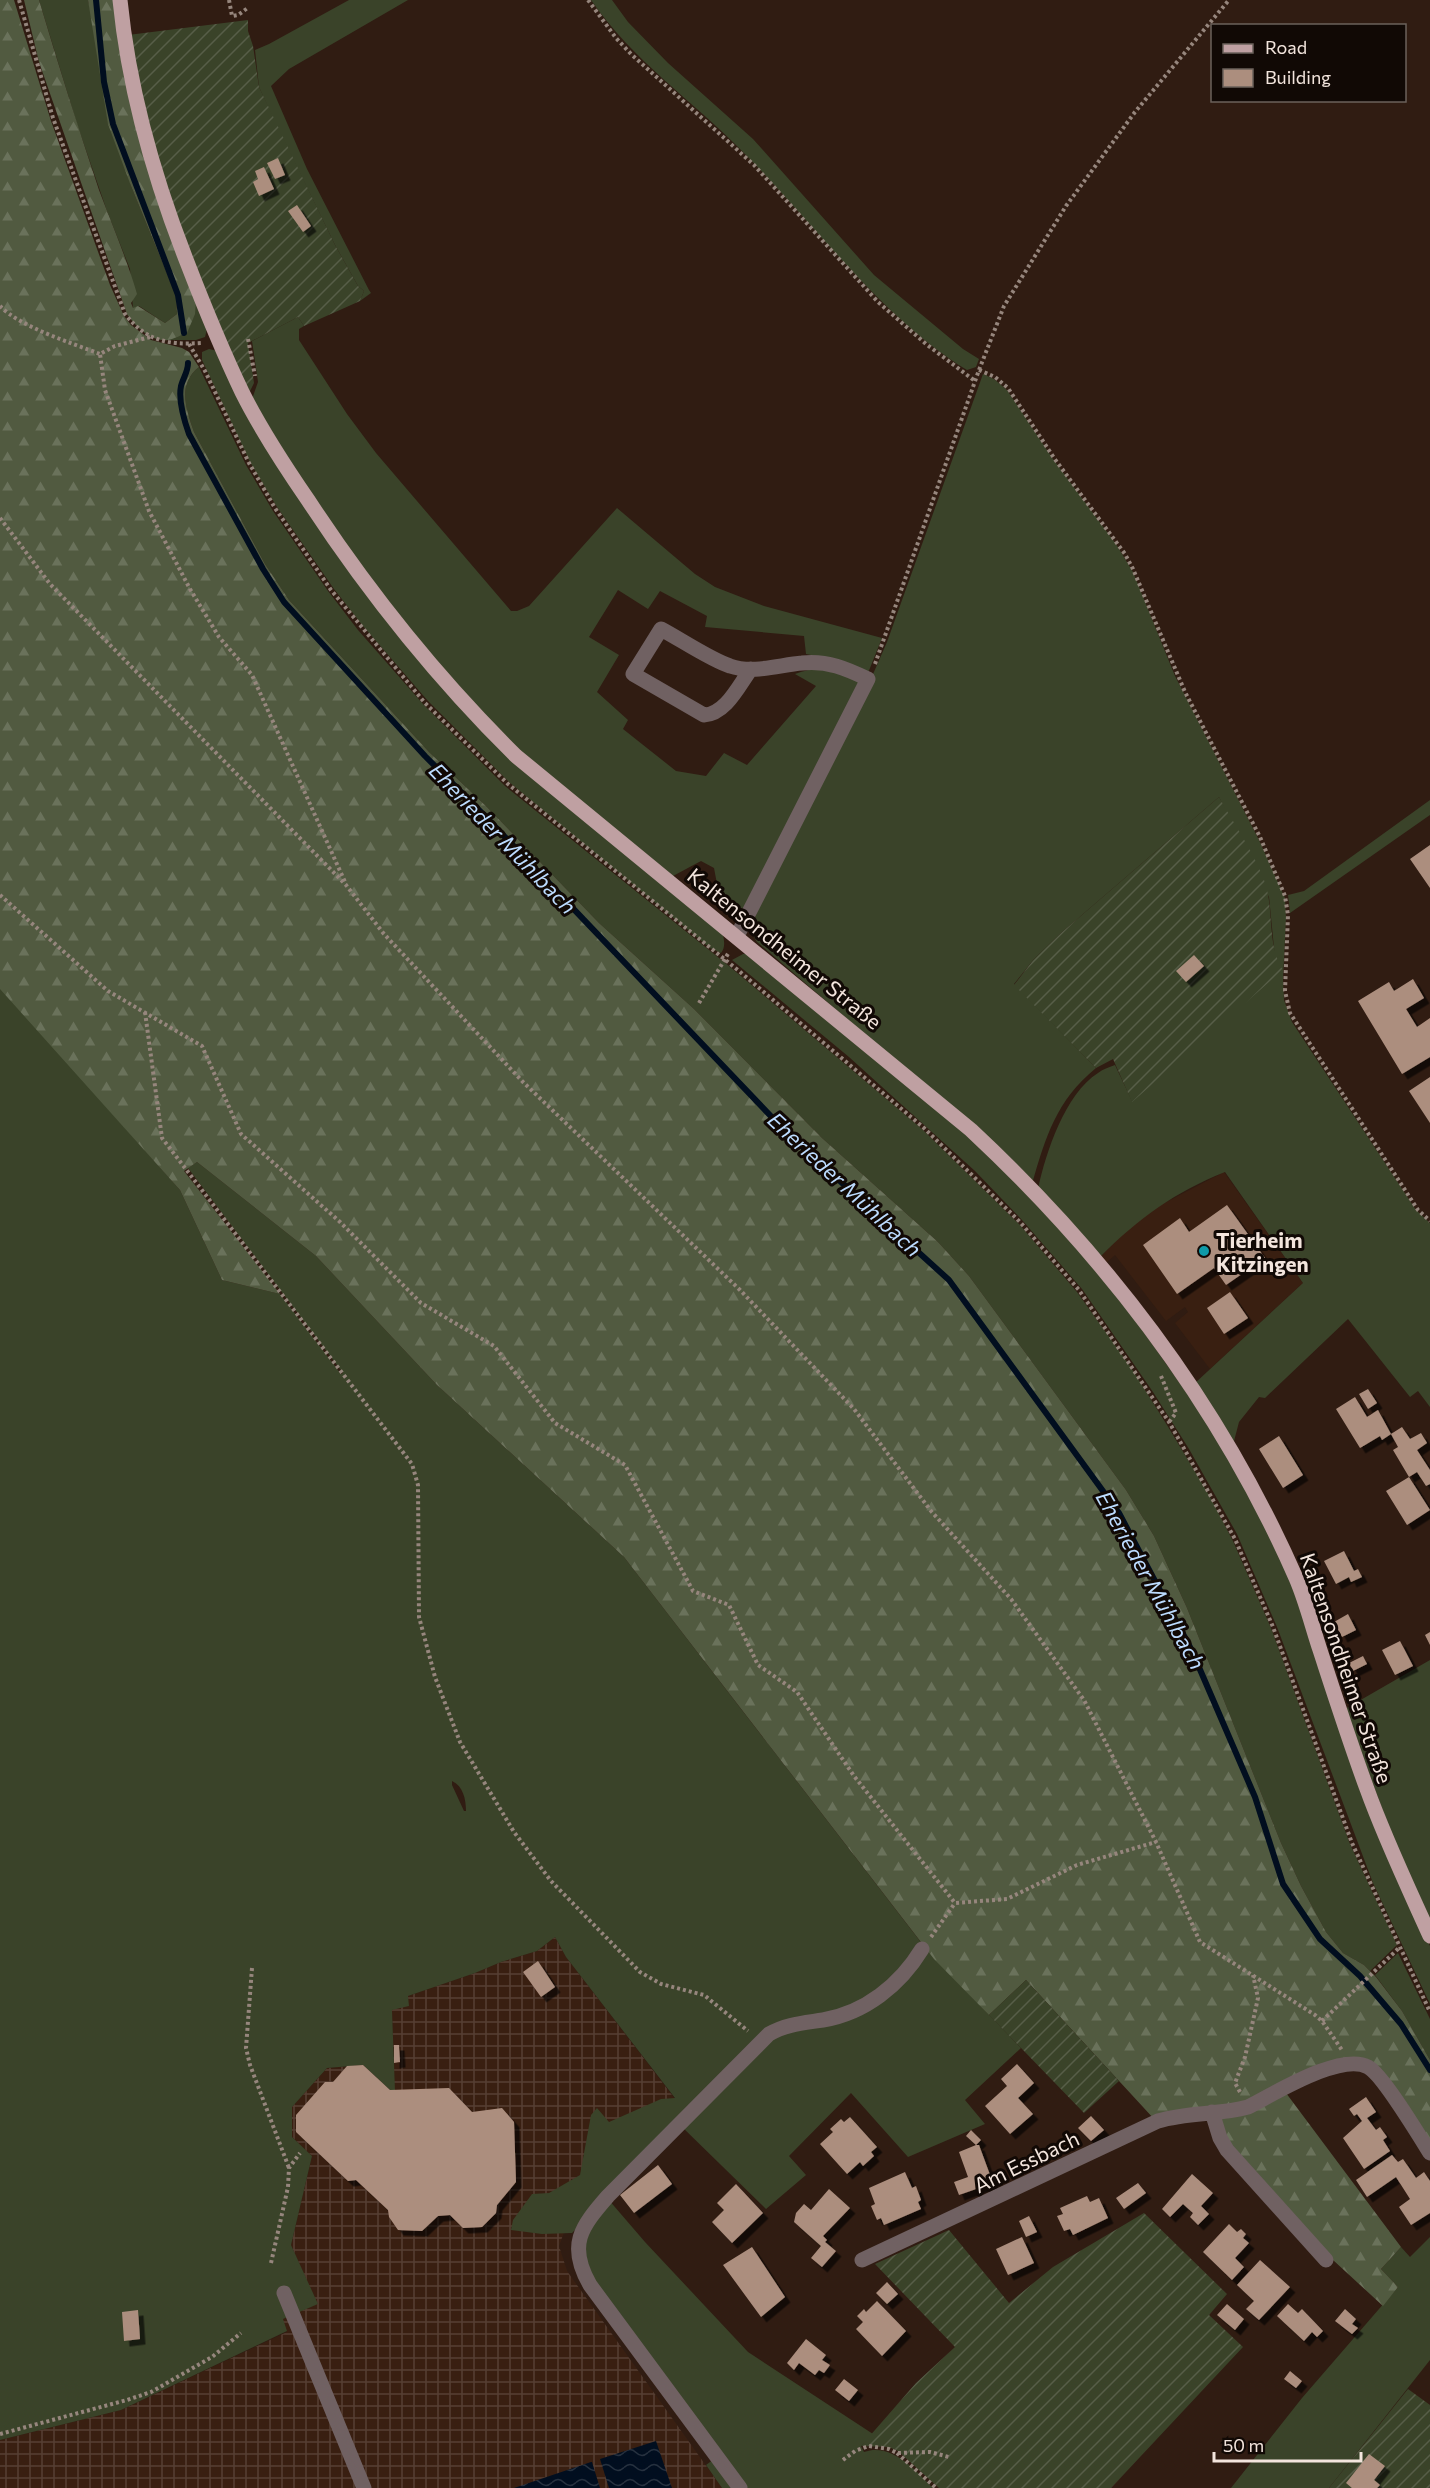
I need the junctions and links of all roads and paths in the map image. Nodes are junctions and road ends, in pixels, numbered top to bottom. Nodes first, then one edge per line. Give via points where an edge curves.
1 (19, 0) edge
2 (120, 0) edge
3 (230, 0) edge
4 (588, 0) edge
5 (1229, 0) edge
6 (249, 7) dead end
7 (0, 306) edge
8 (150, 337) junction
9 (100, 354) junction
10 (979, 370) junction
11 (975, 381) junction
12 (0, 518) edge
13 (751, 669) junction
14 (868, 678) junction
15 (346, 885) junction
16 (0, 895) edge
17 (737, 936) junction
18 (725, 960) junction
19 (699, 1003) dead end
20 (145, 1012) junction
21 (1430, 1221) edge
22 (1157, 1369) dead end
23 (1169, 1422) junction
24 (1156, 1842) junction
25 (955, 1903) junction
26 (1430, 1936) edge
27 (1400, 1947) junction
28 (922, 1949) joint
29 (252, 1968) dead end
30 (1253, 1974) junction
31 (1430, 2012) edge
32 (1322, 2021) junction
33 (761, 2041) junction
34 (1350, 2063) junction
35 (1248, 2107) junction
36 (1212, 2112) junction
37 (300, 2152) dead end
38 (1430, 2153) edge
39 (289, 2168) junction
40 (862, 2260) dead end
41 (1326, 2260) dead end
42 (271, 2263) dead end
43 (284, 2293) dead end
44 (241, 2333) dead end
45 (0, 2434) edge
46 (897, 2453) junction
47 (949, 2457) dead end
48 (843, 2460) dead end
49 (364, 2488) edge
50 (740, 2488) edge
51 (936, 2488) edge

1 - 8 path via 53,118 112,284 125,314
2 - 17 main road, Kaltensondheimer Straße via 133,87 177,236 243,394 321,521 399,627 516,756
3 - 6 path via 232,16
4 - 11 path via 631,54 754,165 878,302
5 - 10 path via 1135,112 1066,206 1004,306
7 - 9 path via 50,334
8 - 9 path
8 - 18 path via 189,344 274,508 331,590 425,704 508,784
9 - 15 path via 105,390 149,511 219,637 252,675
10 - 11 path
10 - 21 path via 1008,388 1133,569 1185,692 1260,837 1285,896 1285,991 1294,1022 1418,1210
11 - 14 path
12 - 15 path via 50,584
13 - 13 street via 730,666 661,629 633,674 704,715 712,715 723,708
13 - 14 street via 824,663
14 - 17 street
15 - 24 path via 384,934 523,1083 740,1290 854,1409 931,1511 1011,1599 1084,1700
16 - 20 path via 108,991
17 - 18 path
17 - 26 main road, Kaltensondheimer Straße via 947,1108 1003,1160 1078,1238 1167,1352 1241,1467 1297,1581 1367,1790
18 - 19 path
18 - 23 path via 924,1128 1020,1222 1079,1290
20 - 25 path via 202,1046 241,1134 340,1222 421,1303 494,1346 555,1423 625,1465 693,1591 729,1605 758,1665 797,1692 854,1776
20 - 33 path via 162,1138 412,1464 418,1485 422,1631 460,1742 480,1777 551,1881 640,1972 661,1984 704,1995
22 - 23 path via 1175,1407 1176,1413
23 - 27 path via 1250,1573 1352,1843
24 - 25 path via 1077,1865 1007,1899
24 - 30 path via 1200,1942
25 - 28 path
27 - 31 path
27 - 32 path
28 - 33 street via 901,1980 863,2006 844,2016 776,2030
29 - 39 path via 246,2048
30 - 32 path
30 - 35 path via 1258,1998 1235,2083
32 - 34 path
33 - 50 street via 608,2196 583,2227 578,2243 581,2267 590,2285
34 - 35 street, Am Essbach via 1316,2074
34 - 38 street via 1361,2064 1376,2073
35 - 36 street, Am Essbach
36 - 40 street, Am Essbach via 1158,2121
36 - 41 street via 1227,2150
37 - 39 path
39 - 42 path
43 - 49 street
44 - 45 path via 212,2357 151,2392
46 - 47 path via 930,2452
46 - 48 path via 869,2446
46 - 51 path

